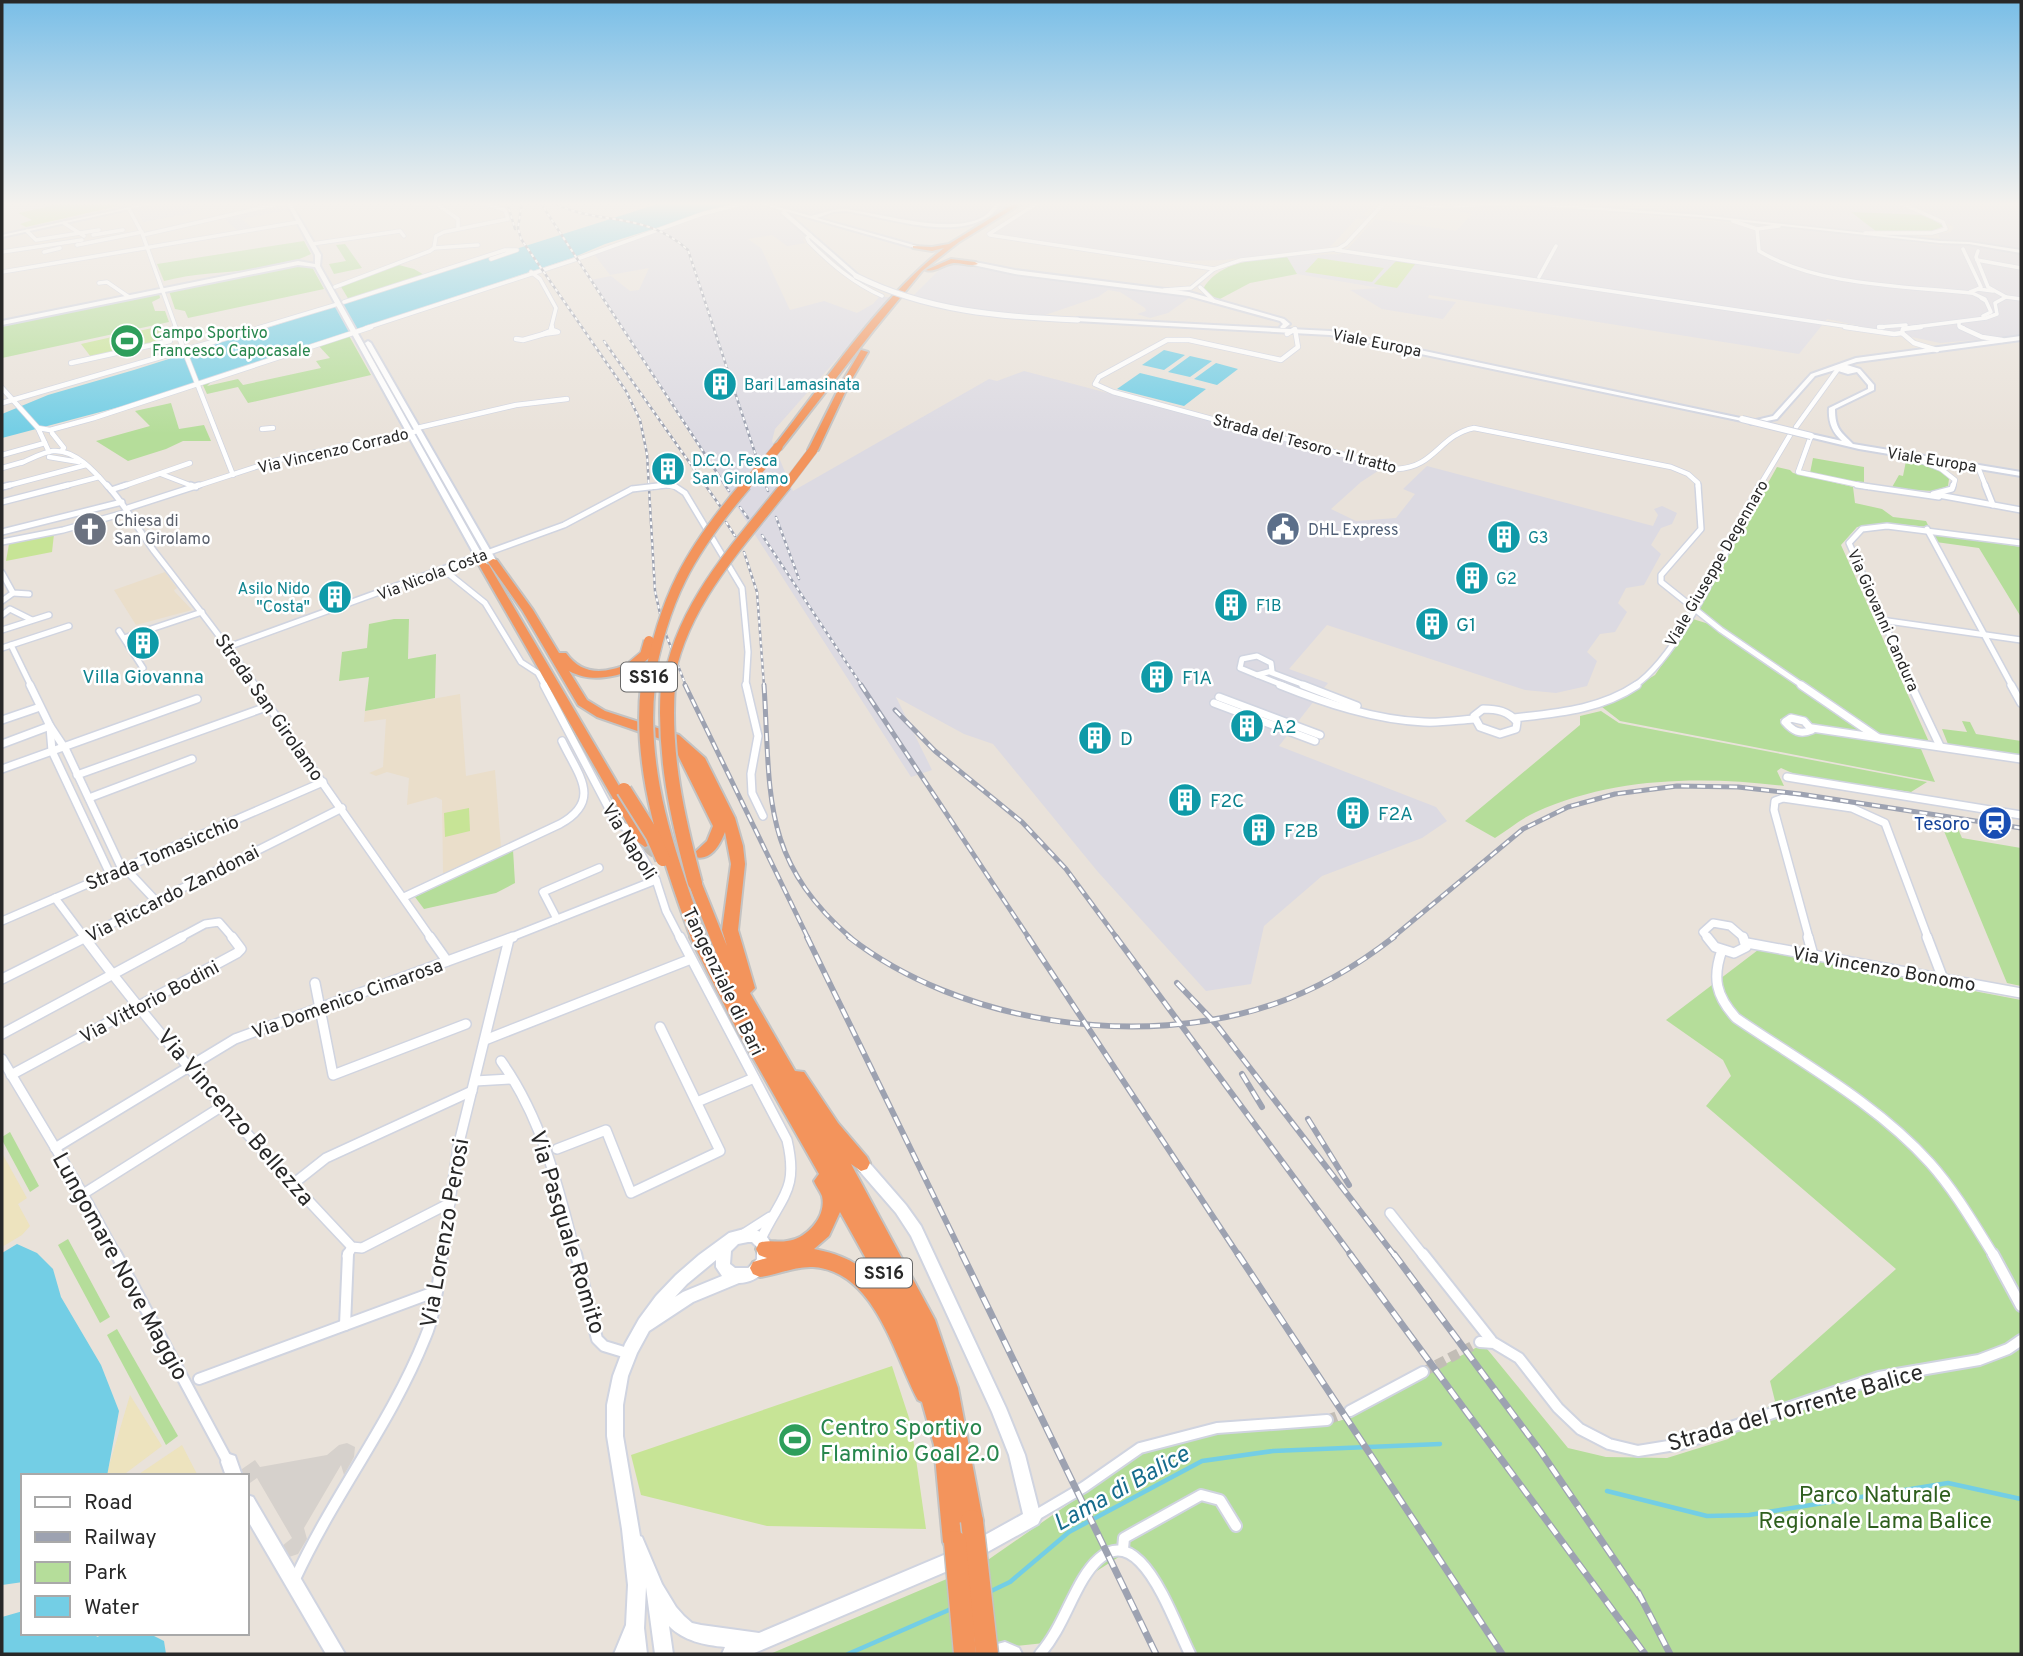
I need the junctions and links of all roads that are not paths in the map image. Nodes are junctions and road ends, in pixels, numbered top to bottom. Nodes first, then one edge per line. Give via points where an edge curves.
1 (159, 279) edge
2 (217, 279) edge
3 (328, 279) edge
4 (330, 279) edge
5 (355, 279) edge
6 (414, 279) edge
7 (509, 279) edge
8 (540, 279) edge
9 (849, 279) edge
10 (863, 279) edge
11 (916, 279) edge
12 (918, 279) edge
13 (1074, 279) edge
14 (1203, 279) edge
15 (1208, 279) edge
16 (1546, 279) edge
17 (1555, 279) edge
18 (1860, 279) edge
19 (1977, 279) edge
20 (1985, 279) edge
21 (99, 283) dead end
22 (335, 287) junction
23 (1200, 287) junction
24 (1978, 289) junction
25 (163, 290) junction
26 (1190, 291) junction
27 (1997, 292) junction
28 (1971, 293) junction
29 (882, 296) dead end
30 (129, 297) junction
31 (2006, 297) junction
32 (1981, 298) junction
33 (2021, 299) edge
34 (1214, 300) junction
35 (2000, 300) junction
36 (341, 303) junction
37 (1261, 316) junction
38 (1270, 320) junction
39 (1286, 321) junction
40 (1959, 322) junction
41 (2, 323) edge
42 (1259, 327) junction
43 (1280, 328) junction
44 (1886, 328) junction
45 (356, 330) junction
46 (552, 332) junction
47 (1902, 332) junction
48 (1330, 333) junction
49 (1891, 333) junction
50 (1287, 334) junction
51 (1296, 335) junction
52 (516, 338) dead end
53 (562, 340) dead end
54 (2003, 340) junction
55 (2021, 340) edge
56 (170, 341) dead end
57 (1937, 349) junction
58 (186, 352) junction
59 (1913, 352) junction
60 (71, 363) dead end
61 (1838, 369) junction
62 (1857, 369) junction
63 (197, 383) junction
64 (3, 391) edge
65 (567, 399) dead end
66 (13, 400) junction
67 (2, 403) edge
68 (1783, 410) junction
69 (1832, 421) junction
70 (1751, 422) junction
71 (274, 427) dead end
72 (262, 429) dead end
73 (417, 429) junction
74 (51, 431) junction
75 (39, 432) junction
76 (1795, 432) junction
77 (409, 433) junction
78 (1811, 436) junction
79 (45, 443) junction
80 (1859, 447) junction
81 (62, 450) junction
82 (2, 455) edge
83 (48, 455) junction
84 (1905, 455) junction
85 (190, 463) dead end
86 (85, 464) junction
87 (1978, 467) junction
88 (2, 468) edge
89 (160, 474) junction
90 (2021, 474) edge
91 (233, 475) junction
92 (99, 477) junction
93 (2, 487) edge
94 (197, 487) junction
95 (111, 489) junction
96 (1939, 498) junction
97 (2, 502) edge
98 (122, 502) junction
99 (1993, 505) junction
100 (2021, 510) edge
101 (126, 511) junction
102 (1927, 529) junction
103 (2, 532) edge
104 (2, 542) edge
105 (2021, 543) edge
106 (486, 559) junction
107 (443, 570) junction
108 (2, 574) edge
109 (4, 585) edge
110 (13, 593) junction
111 (29, 594) dead end
112 (2, 601) edge
113 (1694, 608) junction
114 (202, 612) junction
115 (2, 615) edge
116 (48, 615) dead end
117 (32, 620) junction
118 (1881, 620) junction
119 (661, 623) junction
120 (69, 626) dead end
121 (2, 630) edge
122 (119, 631) dead end
123 (1983, 635) junction
124 (124, 638) junction
125 (2021, 640) edge
126 (11, 645) junction
127 (228, 647) junction
128 (2, 648) edge
129 (143, 668) dead end
130 (1270, 672) junction
131 (1256, 675) junction
132 (667, 697) junction
133 (1220, 697) dead end
134 (197, 699) dead end
135 (1214, 703) dead end
136 (2021, 703) edge
137 (269, 706) junction
138 (40, 707) junction
139 (1368, 710) junction
140 (1514, 718) junction
141 (1474, 719) junction
142 (2, 720) edge
143 (50, 726) junction
144 (1812, 728) dead end
145 (1878, 737) junction
146 (562, 741) dead end
147 (2, 744) edge
148 (64, 746) junction
149 (1940, 746) junction
150 (52, 751) junction
151 (192, 759) dead end
152 (2021, 759) edge
153 (2, 769) edge
154 (77, 775) junction
155 (1787, 777) dead end
156 (323, 782) junction
157 (89, 799) junction
158 (342, 808) junction
159 (2021, 815) edge
160 (763, 816) dead end
161 (645, 842) tunnel mouth
162 (700, 854) dead end
163 (124, 868) junction
164 (599, 868) dead end
165 (110, 874) junction
166 (656, 880) junction
167 (404, 897) junction
168 (55, 898) junction
169 (156, 901) junction
170 (557, 919) junction
171 (2, 921) edge
172 (698, 936) junction
173 (83, 938) junction
174 (509, 939) junction
175 (1747, 943) junction
176 (1722, 950) junction
177 (1813, 955) junction
178 (691, 960) junction
179 (447, 961) junction
180 (112, 974) junction
181 (2, 979) edge
182 (1943, 979) junction
183 (315, 983) dead end
184 (2021, 993) edge
185 (747, 1004) junction
186 (141, 1007) junction
187 (319, 1008) junction
188 (466, 1024) dead end
189 (660, 1027) dead end
190 (2, 1034) edge
191 (485, 1040) junction
192 (772, 1048) junction
193 (2, 1059) edge
194 (501, 1061) dead end
195 (191, 1066) junction
196 (11, 1075) junction
197 (762, 1076) junction
198 (512, 1079) junction
199 (473, 1086) junction
200 (697, 1102) junction
201 (224, 1105) junction
202 (55, 1148) junction
203 (557, 1149) dead end
204 (861, 1163) joint
205 (293, 1184) junction
206 (83, 1195) junction
207 (450, 1203) junction
208 (1390, 1213) dead end
209 (774, 1214) junction
210 (735, 1239) junction
211 (352, 1247) junction
212 (762, 1252) junction
213 (738, 1276) junction
214 (437, 1291) junction
215 (2021, 1306) edge
216 (345, 1325) junction
217 (644, 1325) junction
218 (2021, 1340) edge
219 (627, 1353) junction
220 (1423, 1372) tunnel mouth
221 (199, 1378) dead end
222 (1350, 1411) tunnel mouth
223 (936, 1414) junction
224 (1327, 1420) tunnel mouth
225 (231, 1469) edge
226 (248, 1505) edge
227 (1032, 1518) junction
228 (1236, 1525) dead end
229 (631, 1533) junction
230 (1123, 1549) junction
231 (293, 1583) junction
232 (654, 1586) junction
233 (635, 1619) junction
234 (760, 1642) junction
235 (336, 1654) edge
236 (623, 1654) edge
237 (638, 1654) edge
238 (664, 1654) edge
239 (731, 1654) edge
240 (965, 1654) edge
241 (988, 1654) edge
242 (1013, 1654) edge
243 (1040, 1654) edge
244 (1190, 1654) edge

1 - 25 street
2 - 25 main road
3 - 36 main road
4 - 22 main road
5 - 22 street
6 - 36 street
7 - 45 street
8 - 46 street via 556,308
9 - 29 street
10 - 42 main road, Viale Europa, bridge via 938,306 985,314
11 - 119 highway, Tangenziale di Bari / SS16, bridge via 870,329 700,543
12 - 132 highway, Tangenziale di Bari / SS16, bridge via 861,356 813,450 706,590 684,630
13 - 26 main road
14 - 26 street
15 - 23 street
16 - 44 street
17 - 44 street
18 - 28 street
19 - 24 street
20 - 27 street
21 - 30 street via 107,282
22 - 36 main road
23 - 26 street
23 - 34 street
24 - 27 street
24 - 28 street
25 - 30 main road
25 - 58 street
26 - 34 main road
27 - 31 street
28 - 32 street
30 - 41 main road
31 - 33 street
31 - 35 street
32 - 35 street
32 - 44 street via 1991,312 1985,316
34 - 37 main road
35 - 40 street via 1995,303 1995,316
36 - 45 main road
36 - 58 street
37 - 38 main road
37 - 39 main road
38 - 42 main road
38 - 43 main road
39 - 43 main road via 1287,326
39 - 48 main road
39 - 51 main road
40 - 47 street
40 - 54 street via 1966,332
42 - 43 main road, Viale Europa
43 - 50 street
43 - 51 main road, Viale Europa
44 - 47 street
44 - 49 street
45 - 63 street
45 - 73 main road
45 - 77 main road
46 - 52 street
46 - 53 street
47 - 49 street
47 - 57 street via 1914,342
48 - 51 main road, Viale Europa
48 - 70 main road, Viale Europa, bridge
49 - 59 street via 1914,345
50 - 51 street
50 - 51 street
51 - 113 street, Strada del Tesoro - II tratto via 1294,351 1275,360 1189,340 1167,340 1099,377 1096,384 1396,468 1425,465 1457,431 1474,428 1671,467 1698,483 1701,529 1661,575 1661,582
54 - 55 main road
54 - 57 main road
55 - 62 main road via 1868,362
56 - 60 street
57 - 59 main road
58 - 63 street
58 - 66 street
59 - 61 main road
61 - 62 main road
61 - 68 main road via 1813,375
61 - 76 street, Viale Giuseppe Degennaro
62 - 69 main road via 1871,390 1835,405
63 - 74 street
63 - 91 street
64 - 66 street
65 - 73 street, Via Vincenzo Corrado via 516,405
66 - 67 street
66 - 75 street
68 - 70 main road via 1770,420
68 - 76 main road via 1778,421
69 - 76 main road via 1825,432
69 - 80 main road via 1843,439
70 - 76 main road, Viale Europa, bridge
71 - 72 street
73 - 77 street, Via Vincenzo Corrado
73 - 106 main road
74 - 75 street
74 - 81 street
75 - 79 street
76 - 78 main road, Viale Europa, bridge
76 - 113 street, Viale Giuseppe Degennaro
77 - 91 street, Via Vincenzo Corrado via 274,461
77 - 106 main road
78 - 80 main road, Viale Europa
78 - 96 street via 1798,472
79 - 82 street
79 - 83 street
80 - 84 main road, Viale Europa
81 - 83 street via 60,455
81 - 86 street, Strada San Girolamo
83 - 86 street
83 - 88 street
84 - 87 main road, Viale Europa
84 - 96 street via 1952,477 1952,489 1933,494
85 - 89 street
86 - 92 street, Strada San Girolamo
86 - 93 street
87 - 90 main road, Viale Europa
87 - 99 street
89 - 94 street
89 - 95 street
91 - 94 street, Via Vincenzo Corrado
92 - 95 street, Strada San Girolamo
92 - 97 street
94 - 101 street, Via Vincenzo Corrado
95 - 98 street, Strada San Girolamo
96 - 99 street
98 - 101 street, Strada San Girolamo
98 - 103 street
99 - 100 street
101 - 104 street, Via Vincenzo Corrado
101 - 114 street, Strada San Girolamo
102 - 105 street, Via Giovanni Candura
102 - 118 street, Via Giovanni Candura via 1872,527 1856,533 1849,543
102 - 123 street
106 - 107 street, Via Nicola Costa
106 - 119 highway, bridge via 527,597 570,667 598,674 632,666 645,655 653,630
106 - 160 street, Via Nicola Costa, bridge via 632,489 673,485 685,493 742,588 746,689 758,736 752,793
106 - 161 highway
106 - 172 highway, bridge via 653,836
106 - 185 highway via 521,601 582,702 601,714 674,738 698,758 728,818 736,846 730,930 747,987
107 - 127 street, Via Nicola Costa
107 - 166 street, Via Napoli via 485,603 521,662 538,673 617,824 625,827
108 - 109 street
109 - 110 street
110 - 111 street
110 - 112 street
113 - 140 street, Viale Giuseppe Degennaro via 1657,664 1625,693 1579,710
113 - 145 street
114 - 124 street
114 - 127 street, Strada San Girolamo
115 - 117 street via 10,609
116 - 117 street
117 - 121 street
118 - 123 street
118 - 149 street, Via Giovanni Candura
119 - 172 highway, Tangenziale di Bari / SS16, bridge via 646,704 650,779 668,850
120 - 126 street
122 - 124 street
123 - 125 street
123 - 136 street
124 - 129 street
126 - 128 street
126 - 138 street
127 - 137 street, Strada San Girolamo
130 - 131 street
130 - 131 street, Viale Giuseppe Degennaro via 1273,666 1266,659 1242,659 1240,668
130 - 139 street, Viale Giuseppe Degennaro
131 - 139 street, Viale Giuseppe Degennaro via 1327,704
132 - 162 highway, bridge via 677,744 720,826 713,844
132 - 185 highway, Tangenziale di Bari / SS16, bridge via 669,778 695,883
133 - 135 street via 1317,738
134 - 148 street
137 - 154 street
137 - 156 street, Strada San Girolamo
138 - 142 street
138 - 143 street
139 - 141 street, Viale Giuseppe Degennaro via 1424,722
140 - 141 street, Viale Giuseppe Degennaro via 1488,708 1475,713
140 - 141 street, Viale Giuseppe Degennaro via 1516,729 1500,734 1486,730
143 - 147 street
143 - 148 street
143 - 150 street
144 - 145 street
145 - 149 street
146 - 167 street via 586,792 576,813
148 - 150 street
148 - 154 street
149 - 152 street
150 - 153 street
150 - 165 street
151 - 157 street
154 - 157 street
155 - 159 street
156 - 158 street, Strada San Girolamo
156 - 163 street, Strada Tomasicchio
157 - 163 street
158 - 167 street, Strada San Girolamo
158 - 169 street, Via Riccardo Zandonai
163 - 165 street, Strada Tomasicchio
163 - 169 street
164 - 170 street via 543,892
165 - 168 street, Strada Tomasicchio
166 - 170 street, Via Domenico Cimarosa
166 - 178 street, Via Napoli
167 - 179 street, Strada San Girolamo
168 - 171 street, Strada Tomasicchio
168 - 173 street, Via Vincenzo Bellezza
169 - 173 street, Via Riccardo Zandonai
170 - 174 street, Via Domenico Cimarosa
172 - 197 highway, Tangenziale di Bari / SS16
173 - 180 street, Via Vincenzo Bellezza
173 - 181 street, Via Riccardo Zandonai
174 - 179 street, Via Domenico Cimarosa
174 - 191 street, Via Lorenzo Perosi
175 - 176 street via 1740,952
175 - 176 street via 1735,928 1708,925 1705,937
175 - 177 street, Via Vincenzo Bonomo
176 - 215 street via 1715,990 1723,1005 1915,1148 1947,1186
177 - 182 street, Via Vincenzo Bonomo
177 - 182 street via 1773,806 1783,798 1869,812 1885,822
178 - 191 street
178 - 197 street, Via Napoli
179 - 187 street, Via Domenico Cimarosa
180 - 186 street, Via Vincenzo Bellezza
180 - 186 street, Via Vittorio Bodini via 205,924 219,922 241,949
180 - 190 street
182 - 184 street, Via Vincenzo Bonomo
183 - 187 street
185 - 192 highway, Tangenziale di Bari / SS16
186 - 195 street, Via Vincenzo Bellezza
186 - 196 street, Via Vittorio Bodini
187 - 188 street via 333,1075
187 - 195 street, Via Domenico Cimarosa via 234,1039
189 - 200 street
191 - 199 street, Via Lorenzo Perosi
192 - 204 highway
192 - 241 highway, Tangenziale di Bari / SS16, bridge via 911,1291 938,1355 972,1521
193 - 196 street, Lungomare Nove Maggio
194 - 198 street, Via Pasquale Romito
195 - 201 street, Via Vincenzo Bellezza
195 - 202 street, Via Domenico Cimarosa
196 - 202 street, Lungomare Nove Maggio
197 - 200 street
197 - 209 street, Via Napoli via 793,1160 787,1197
197 - 212 highway via 831,1195 831,1209 821,1230 801,1248 789,1253
197 - 223 highway, Tangenziale di Bari / SS16 via 859,1226 898,1300
198 - 199 street
198 - 219 street, Via Pasquale Romito via 522,1090 547,1153 593,1331 604,1346
199 - 205 street via 326,1158
199 - 207 street, Via Lorenzo Perosi
200 - 203 street via 720,1151 631,1193 606,1130
201 - 205 street, Via Vincenzo Bellezza
201 - 206 street
202 - 206 street, Lungomare Nove Maggio
204 - 227 main road via 916,1231 1017,1455
205 - 211 street, Via Vincenzo Bellezza
206 - 225 street, Lungomare Nove Maggio
207 - 211 street via 362,1248
207 - 214 street, Via Lorenzo Perosi
208 - 218 street, Strada del Torrente Balice via 1485,1341 1511,1350 1568,1419 1588,1434 1623,1449 1646,1450 1682,1442 1887,1376 1997,1357
209 - 210 street, Via Napoli
209 - 212 street, Via Napoli
210 - 212 main road via 748,1234
210 - 213 main road via 721,1255 723,1267
210 - 217 main road via 701,1260 671,1287
211 - 216 street via 347,1256
212 - 213 main road via 753,1273
212 - 223 highway via 816,1258 848,1269 864,1281 894,1323 911,1369
213 - 217 main road via 688,1297
214 - 216 street
214 - 231 street, Via Lorenzo Perosi via 426,1337
216 - 221 street
217 - 219 main road
219 - 229 main road via 616,1402 615,1433
220 - 222 street
223 - 240 highway, Tangenziale di Bari / SS16, bridge via 945,1445
224 - 227 street via 1217,1428 1140,1448
226 - 231 main road
227 - 234 main road via 944,1565
228 - 230 street via 1225,1504 1214,1495 1201,1495 1124,1538
229 - 232 main road
229 - 233 main road via 637,1582
230 - 243 street via 1111,1549 1089,1567 1059,1629
230 - 244 street via 1145,1564
231 - 235 main road
232 - 234 main road via 686,1629
232 - 238 main road
233 - 236 main road
233 - 237 main road
234 - 239 main road
241 - 242 main road

